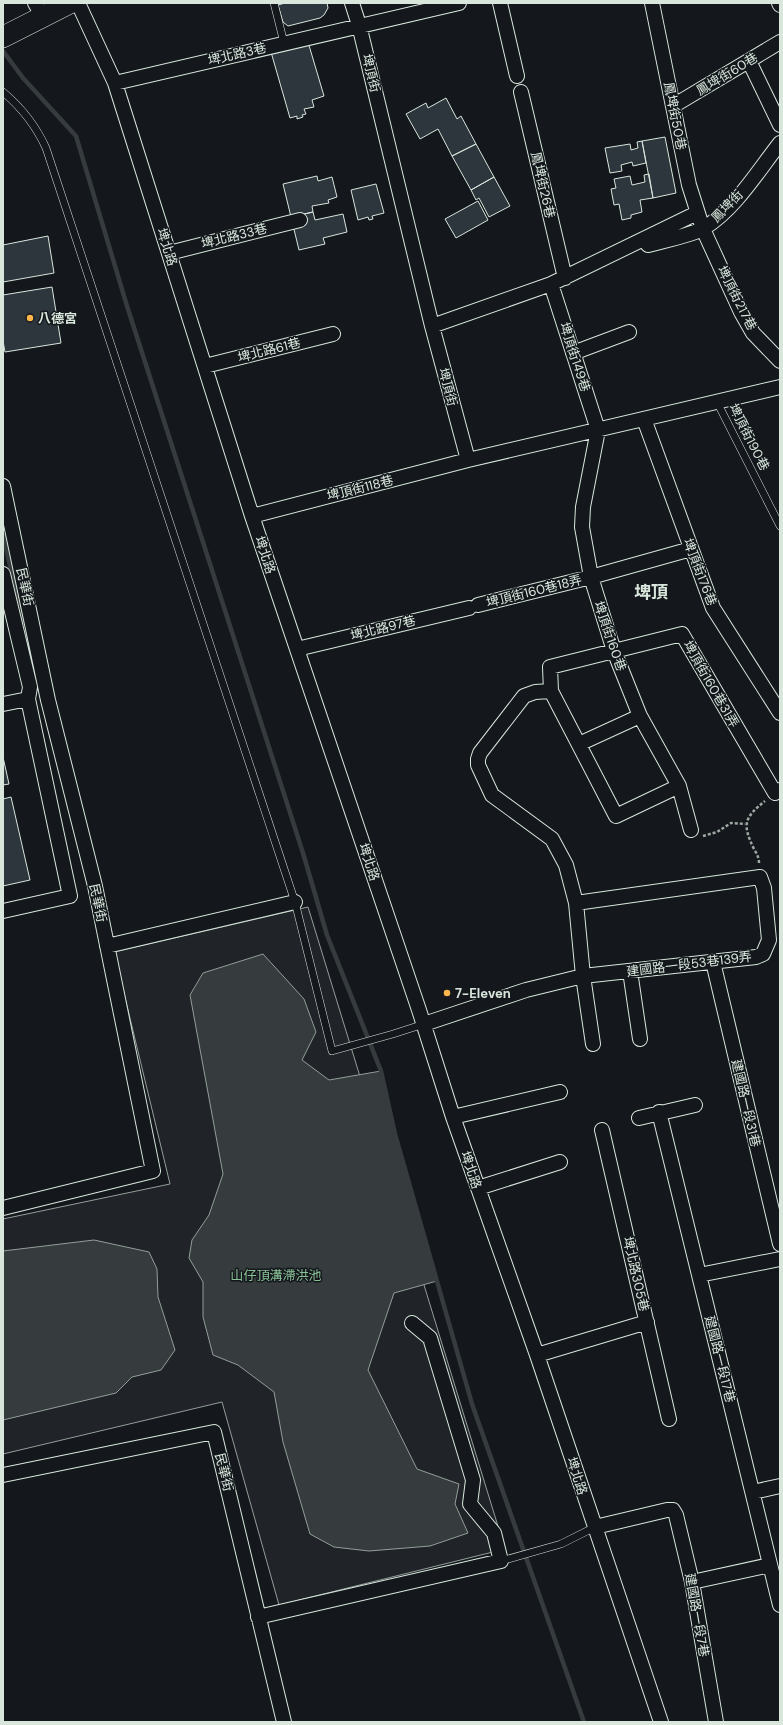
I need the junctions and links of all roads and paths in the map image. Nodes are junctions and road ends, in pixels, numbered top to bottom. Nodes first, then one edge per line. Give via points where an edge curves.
1 (70, 3) edge
2 (78, 3) edge
3 (274, 3) edge
4 (352, 3) edge
5 (459, 3) edge
6 (500, 3) edge
7 (652, 3) edge
8 (39, 10) edge
9 (359, 25) junction
10 (3, 37) edge
11 (780, 42) edge
12 (284, 43) junction
13 (749, 61) junction
14 (517, 76) dead end
15 (115, 83) junction
16 (3, 92) edge
17 (521, 92) dead end
18 (673, 106) junction
19 (780, 125) edge
20 (780, 143) edge
21 (697, 214) junction
22 (300, 220) dead end
23 (703, 229) junction
24 (169, 253) junction
25 (609, 256) junction
26 (565, 278) junction
27 (551, 284) junction
28 (432, 326) junction
29 (629, 332) dead end
30 (333, 334) dead end
31 (573, 353) junction
32 (780, 361) edge
33 (206, 366) junction
34 (780, 387) edge
35 (717, 402) junction
36 (644, 419) junction
37 (598, 430) junction
38 (468, 460) junction
39 (3, 486) edge
40 (252, 516) junction
41 (780, 526) edge
42 (691, 549) junction
43 (3, 574) edge
44 (591, 577) junction
45 (473, 606) joint
46 (297, 649) junction
47 (614, 651) junction
48 (551, 691) junction
49 (28, 699) junction
50 (3, 704) edge
51 (780, 713) edge
52 (640, 716) junction
53 (579, 744) junction
54 (678, 786) junction
55 (777, 792) edge
56 (746, 824) junction
57 (691, 830) joint
58 (760, 877) junction
59 (295, 902) junction
60 (576, 903) junction
61 (3, 911) edge
62 (774, 931) edge
63 (107, 946) junction
64 (712, 962) junction
65 (630, 971) junction
66 (583, 976) junction
67 (424, 1024) junction
68 (640, 1039) dead end
69 (592, 1044) dead end
70 (560, 1092) dead end
71 (695, 1105) dead end
72 (659, 1112) junction
73 (453, 1117) junction
74 (639, 1118) dead end
75 (602, 1130) dead end
76 (560, 1162) dead end
77 (478, 1188) junction
78 (3, 1208) edge
79 (780, 1244) edge
80 (780, 1259) edge
81 (699, 1275) junction
82 (647, 1322) junction
83 (412, 1323) dead end
84 (537, 1355) junction
85 (670, 1419) dead end
86 (3, 1475) edge
87 (780, 1486) edge
88 (752, 1492) junction
89 (595, 1527) junction
90 (501, 1561) junction
91 (770, 1565) junction
92 (692, 1582) junction
93 (780, 1605) edge
94 (258, 1617) junction
95 (284, 1722) edge
96 (661, 1722) edge
97 (716, 1722) edge

1 - 8 main road
2 - 15 street, 埤北路
3 - 12 lane
4 - 9 street, 埤頂街
5 - 9 street
6 - 14 street
7 - 18 street, 鳳埤街50巷
8 - 10 main road via 24,27
9 - 12 street, 埤北路3巷
9 - 28 street, 埤頂街
11 - 13 street, 鳳埤街60巷
12 - 15 street, 埤北路3巷
13 - 18 street, 鳳埤街60巷
13 - 19 street
15 - 24 street, 埤北路
16 - 59 lane via 30,120 46,148
17 - 26 street, 鳳埤街26巷
18 - 21 street, 鳳埤街50巷
20 - 23 street, 鳳埤街 via 734,202
21 - 23 street, 鳳埤街50巷
21 - 25 street, 鳳埤街
22 - 24 street, 埤北路33巷
23 - 25 street, 鳳埤街
23 - 32 street, 埤頂街217巷 via 740,312 753,332
24 - 33 street, 埤北路
25 - 26 street, 鳳埤街
26 - 27 street, 鳳埤街
27 - 28 street, 鳳埤街
27 - 31 street, 埤頂街149巷
28 - 38 street, 埤頂街
29 - 31 street
30 - 33 street, 埤北路61巷
31 - 37 street, 埤頂街149巷
33 - 40 street, 埤北路
34 - 35 street
35 - 36 street
35 - 41 lane, 埤頂街190巷
36 - 37 street
36 - 42 street, 埤頂街176巷
37 - 38 street
37 - 44 street, 埤頂街160巷 via 583,507 582,527
38 - 40 street, 埤頂街118巷
39 - 63 street, 民華街 via 48,700 95,886
40 - 46 street, 埤北路
42 - 44 street, 埤頂街160巷18弄
42 - 51 street, 埤頂街176巷 via 713,608
43 - 49 street via 30,687
44 - 45 street, 埤頂街160巷18弄
44 - 47 street, 埤頂街160巷
45 - 46 street, 埤北路97巷
46 - 67 street, 埤北路
47 - 48 street via 550,667
47 - 52 street, 埤頂街160巷
47 - 55 street, 埤頂街160巷31弄 via 682,634
48 - 53 street
48 - 60 street via 524,696 480,753 478,765 492,795 552,839 566,865
49 - 50 street
49 - 61 street via 70,896
52 - 53 street
52 - 54 street, 埤頂街160巷
53 - 54 street via 616,816
54 - 57 street, 埤頂街160巷
55 - 56 path via 752,812
56 - 57 path via 731,823 717,832 704,836
56 - 58 path via 747,834 759,858
58 - 60 street
58 - 62 street, 建國路一段53巷139弄
59 - 63 street
59 - 67 lane via 332,1051
60 - 66 street
62 - 64 street, 建國路一段53巷139弄 via 763,954
63 - 78 street, 民華街 via 153,1171
64 - 65 street, 建國路一段53巷139弄
64 - 79 street, 建國路一段31巷
65 - 66 street, 建國路一段53巷139弄
65 - 68 street
66 - 67 street, 建國路一段53巷139弄 via 526,990
66 - 69 street
67 - 73 street, 埤北路
70 - 73 street
71 - 72 street
72 - 74 street
72 - 81 street, 建國路一段17巷
73 - 77 street, 埤北路
75 - 82 street, 埤北路305巷
76 - 77 street
77 - 84 street, 埤北路
80 - 81 street
81 - 88 street, 建國路一段17巷
82 - 84 street
82 - 85 street, 埤北路305巷
83 - 90 street via 430,1338 473,1480 470,1504 494,1533
84 - 89 street, 埤北路
86 - 94 street, 民華街 via 214,1432
87 - 88 street
88 - 91 street, 建國路一段17巷
89 - 90 lane via 561,1544
89 - 92 street, 建國路一段7巷 via 673,1510
89 - 96 street, 埤北路
90 - 94 street
91 - 92 street
91 - 93 street, 建國路一段17巷
92 - 97 street, 建國路一段7巷
94 - 95 street, 民華街

